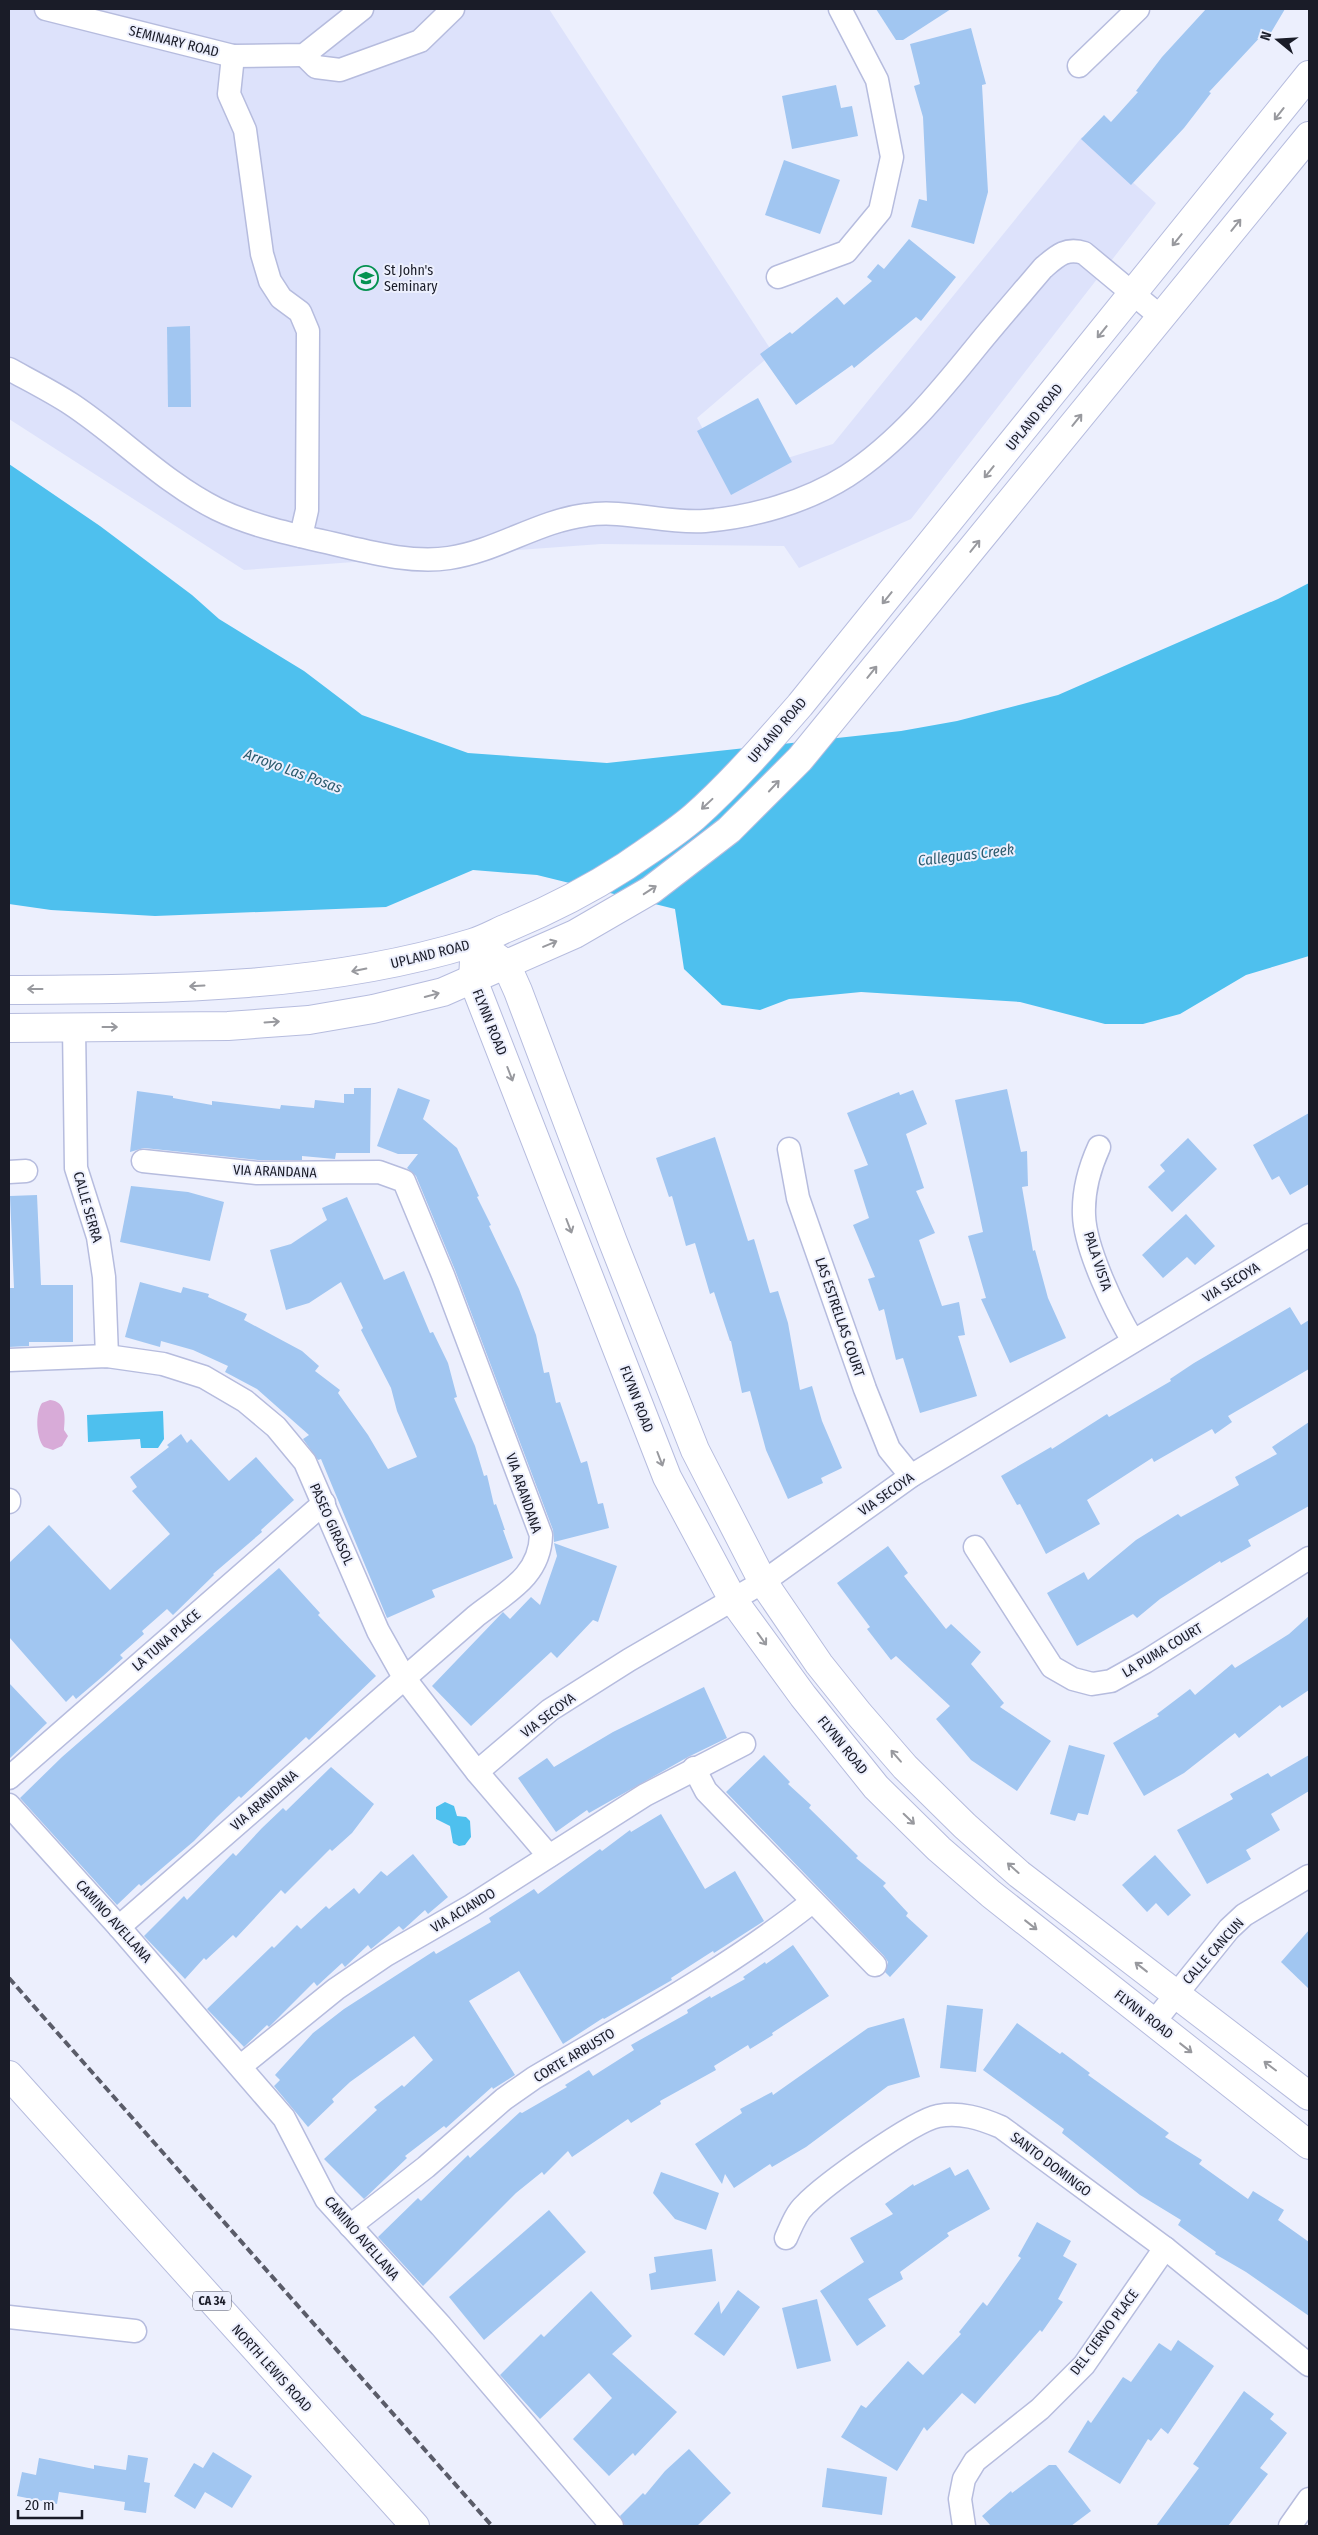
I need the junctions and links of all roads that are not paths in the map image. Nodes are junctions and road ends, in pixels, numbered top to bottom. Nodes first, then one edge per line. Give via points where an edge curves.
1 (46, 9) edge
2 (362, 9) edge
3 (453, 9) edge
4 (840, 9) edge
5 (1138, 9) edge
6 (304, 55) junction
7 (233, 56) junction
8 (1079, 66) dead end
9 (1309, 75) edge
10 (1309, 136) edge
11 (778, 277) dead end
12 (1133, 294) junction
13 (1161, 317) junction
14 (9, 368) edge
15 (301, 536) junction
16 (474, 942) junction
17 (506, 964) junction
18 (473, 980) junction
19 (9, 990) edge
20 (74, 1027) junction
21 (9, 1028) edge
22 (1099, 1147) dead end
23 (789, 1149) dead end
24 (143, 1161) dead end
25 (1309, 1235) edge
26 (1133, 1341) junction
27 (107, 1356) junction
28 (9, 1360) edge
29 (911, 1476) junction
30 (324, 1503) junction
31 (975, 1547) dead end
32 (1309, 1558) edge
33 (763, 1582) junction
34 (733, 1600) junction
35 (405, 1679) junction
36 (744, 1744) dead end
37 (694, 1768) junction
38 (476, 1772) junction
39 (9, 1778) edge
40 (9, 1805) edge
41 (549, 1856) junction
42 (1309, 1876) edge
43 (812, 1902) junction
44 (119, 1926) junction
45 (875, 1964) dead end
46 (1176, 1994) junction
47 (1154, 2022) junction
48 (241, 2066) junction
49 (9, 2075) edge
50 (1309, 2096) edge
51 (1309, 2145) edge
52 (350, 2226) junction
53 (786, 2238) dead end
54 (1165, 2248) junction
55 (9, 2317) edge
56 (135, 2331) dead end
57 (1309, 2365) edge
58 (1309, 2499) edge
59 (415, 2526) edge
60 (612, 2526) edge
61 (964, 2526) edge
62 (1290, 2526) edge

1 - 7 street, SEMINARY ROAD
2 - 6 street
3 - 6 street via 420,41 340,70 316,67
4 - 11 street via 877,80 892,157 880,210 846,252
5 - 8 street
6 - 7 street, SEMINARY ROAD
7 - 15 street via 229,94 244,130 262,254 270,280 281,298 300,312 308,331 307,510
9 -> 12 main road, UPLAND ROAD
13 -> 10 main road
12 - 13 street
12 - 15 street via 1084,253 1074,250 1062,252 1043,268 939,392 879,453 846,477 812,495 758,512 705,521 590,514 557,520 482,550 448,558 408,559
12 -> 16 main road, UPLAND ROAD via 800,705 755,756 693,817 646,852 567,901
17 -> 13 main road via 608,916 651,890 729,830 800,759
14 - 15 street via 72,405 177,486 218,509
16 - 17 main road
16 - 18 main road, FLYNN ROAD
16 -> 19 main road, UPLAND ROAD via 393,964 278,982
17 - 18 main road
17 - 33 main road via 695,1450
20 -> 18 main road via 228,1026 309,1020 418,998
18 -> 34 main road, FLYNN ROAD via 667,1477
20 - 21 main road
20 - 27 street, CALLE SERRA via 76,1168 98,1237 104,1277
22 - 26 street, PALA VISTA via 1088,1173 1084,1216 1114,1310
23 - 29 street, LAS ESTRELLAS COURT via 798,1198 865,1389 889,1449
24 - 35 street, VIA ARANDANA via 257,1173 379,1172 404,1182 481,1374 541,1536 536,1564 527,1576
25 - 26 street, VIA SECOYA
26 - 29 street, VIA SECOYA
27 - 28 street, PASEO GIRASOL
27 - 30 street, PASEO GIRASOL via 163,1364 204,1377 246,1401 276,1427 305,1462
29 - 33 street, VIA SECOYA
30 - 35 street, PASEO GIRASOL via 378,1630
30 - 39 street, LA TUNA PLACE
31 - 32 street, LA PUMA COURT via 1052,1667 1073,1679 1092,1684 1111,1681 1145,1662
33 - 34 street, VIA SECOYA
46 -> 33 main road via 1019,1874 912,1773 858,1714
34 - 38 street, VIA SECOYA via 550,1710
34 -> 47 main road, FLYNN ROAD via 803,1696 876,1787 991,1894
35 - 38 street, PASEO GIRASOL
35 - 44 street, VIA ARANDANA
36 - 37 street, VIA ACIANDO
37 - 41 street, VIA ACIANDO
37 - 43 street via 706,1791
38 - 41 street, PASEO GIRASOL
40 - 44 street, CAMINO AVELLANA
41 - 48 street, VIA ACIANDO via 336,1989
42 - 46 street, CALLE CANCUN via 1244,1915 1228,1929
43 - 45 street
43 - 52 street, CORTE ARBUSTO via 728,1964 534,2078 504,2099 426,2167
44 - 48 street, CAMINO AVELLANA
46 - 47 street, CALLE CANCUN
50 -> 46 main road
47 -> 51 main road, FLYNN ROAD
48 - 52 street, CAMINO AVELLANA via 284,2118 326,2199
49 - 59 main road, NORTH LEWIS ROAD / CA 34
52 - 60 street, CAMINO AVELLANA via 442,2326
53 - 54 street, SANTO DOMINGO via 803,2206 853,2166 929,2120 960,2114 1001,2127
54 - 57 street, SANTO DOMINGO
54 - 61 street, DEL CIERVO PLACE via 1084,2365 1040,2409 975,2460 964,2479 960,2500
55 - 56 street
58 - 62 street

